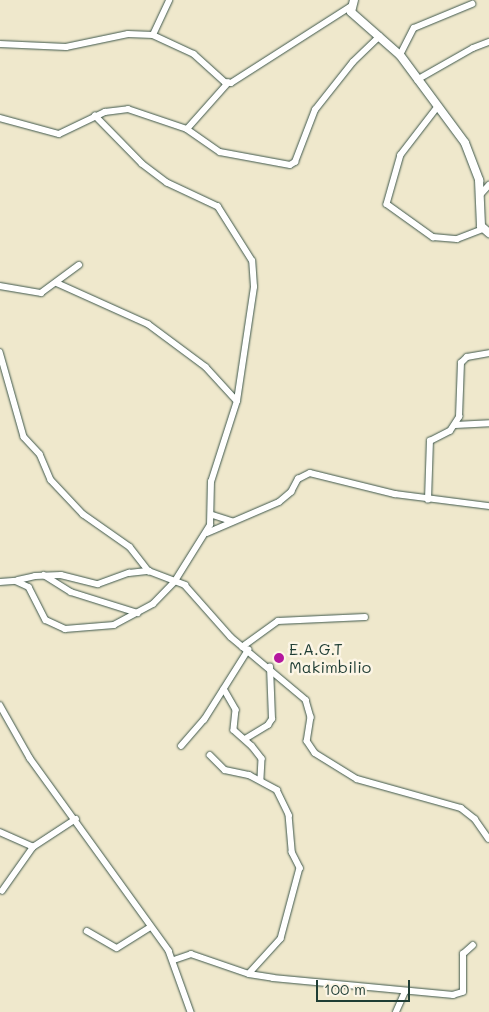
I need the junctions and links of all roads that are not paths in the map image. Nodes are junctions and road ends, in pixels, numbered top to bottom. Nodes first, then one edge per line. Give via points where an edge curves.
1 (169, 0) edge
2 (352, 4) edge
3 (472, 4) dead end
4 (153, 35) junction
5 (380, 36) junction
6 (489, 42) edge
7 (0, 44) edge
8 (400, 55) junction
9 (417, 80) junction
10 (228, 83) junction
11 (438, 107) junction
12 (95, 116) junction
13 (0, 118) edge
14 (187, 129) junction
15 (489, 185) edge
16 (481, 194) junction
17 (486, 231) edge
18 (79, 265) dead end
19 (57, 283) junction
20 (0, 286) edge
21 (0, 352) edge
22 (489, 353) edge
23 (237, 401) junction
24 (489, 423) edge
25 (455, 424) junction
26 (428, 500) junction
27 (489, 506) edge
28 (213, 516) junction
29 (233, 521) junction
30 (207, 533) junction
31 (149, 571) junction
32 (44, 575) junction
33 (16, 581) junction
34 (175, 581) junction
35 (0, 582) edge
36 (138, 613) junction
37 (365, 617) dead end
38 (242, 647) junction
39 (248, 650) junction
40 (270, 667) junction
41 (224, 690) junction
42 (0, 705) edge
43 (245, 739) junction
44 (181, 746) dead end
45 (210, 755) dead end
46 (261, 780) junction
47 (76, 819) junction
48 (0, 832) edge
49 (489, 839) edge
50 (33, 847) junction
51 (2, 891) dead end
52 (150, 927) junction
53 (87, 931) dead end
54 (473, 945) dead end
55 (174, 960) junction
56 (249, 974) junction
57 (405, 992) junction
58 (191, 1012) edge
59 (396, 1012) edge

1 - 4 street
2 - 5 street via 351,12
2 - 10 street
3 - 8 street via 414,28
4 - 7 street via 128,34 66,47
4 - 10 street via 194,54
5 - 8 street
5 - 14 street via 353,62 316,110 293,164 220,152
6 - 9 street
8 - 9 street
9 - 11 street
10 - 14 street
11 - 16 street via 471,154
11 - 17 street via 401,155 387,204 433,237 457,239
12 - 13 street via 59,134
12 - 14 street via 128,110
12 - 23 street via 142,164 167,182 218,207 252,261 254,286
15 - 16 street
16 - 17 street
18 - 19 street
19 - 20 street via 42,293
19 - 23 street via 148,324 206,367
21 - 31 street via 24,437 40,454 51,480 83,514 130,547
22 - 25 street via 467,357 461,363 461,403
23 - 28 street via 211,482
24 - 25 street
25 - 26 street via 450,431 430,441
26 - 27 street
26 - 29 street via 310,473 298,479 291,492 279,502
28 - 29 street
28 - 30 street
29 - 30 street
30 - 34 street
31 - 32 street via 122,575 98,584 72,576
31 - 34 street
32 - 33 street
32 - 36 street via 71,592
33 - 35 street
33 - 36 street via 29,587 46,620 54,627 98,629
34 - 36 street via 153,604
34 - 38 street via 192,591 215,621
37 - 38 street via 278,621
38 - 39 street
39 - 40 street
39 - 41 street
40 - 43 street via 272,719
40 - 49 street via 306,700 311,717 307,741 315,753 357,779 462,808 475,819
41 - 43 street via 236,710 234,730
41 - 44 street
42 - 47 street via 30,758
43 - 46 street via 262,759
45 - 46 street via 225,770
46 - 56 street via 281,795 291,824 292,852 301,872 281,939
47 - 50 street
47 - 52 street
48 - 50 street
50 - 51 street
52 - 53 street via 117,948
52 - 55 street
54 - 57 street via 463,954 463,992 443,996
55 - 56 street via 191,954
55 - 58 street
56 - 57 street
57 - 59 street

